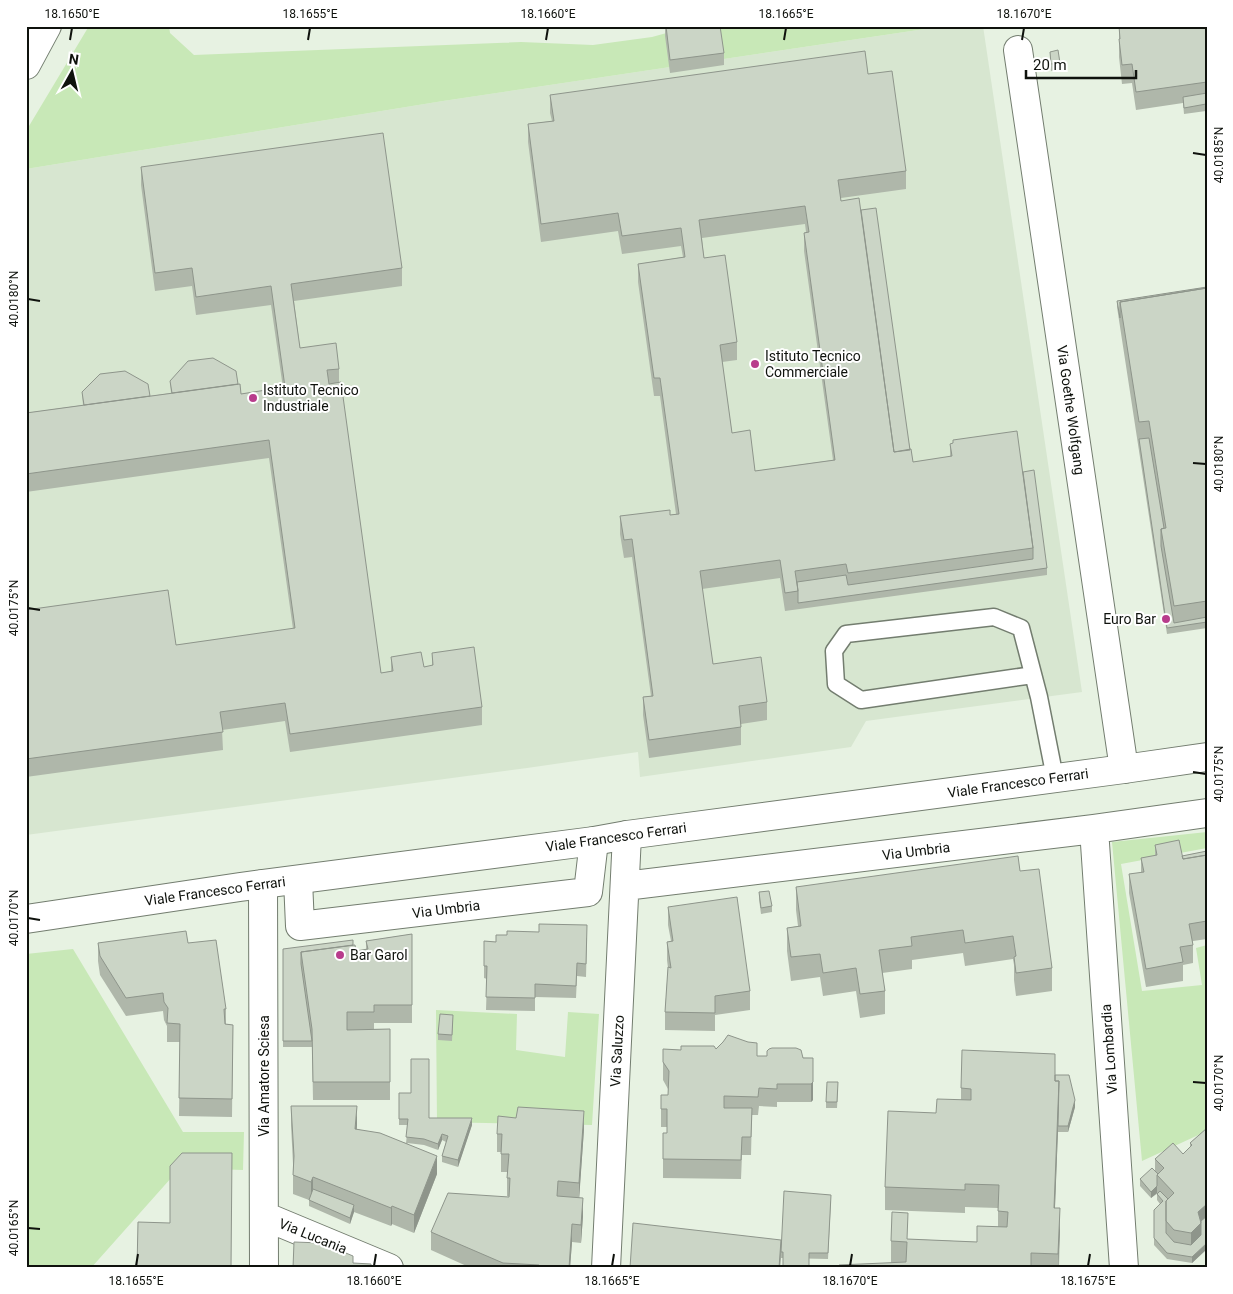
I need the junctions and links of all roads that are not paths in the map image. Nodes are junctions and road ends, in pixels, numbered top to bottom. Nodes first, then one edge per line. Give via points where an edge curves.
1 (47, 26) edge
2 (1018, 50) dead end
3 (26, 65) edge
4 (1034, 675) junction
5 (1207, 757) edge
6 (1124, 769) junction
7 (1055, 778) junction
8 (1207, 813) edge
9 (1094, 830) junction
10 (627, 835) junction
11 (594, 841) junction
12 (298, 880) junction
13 (263, 884) junction
14 (625, 886) junction
15 (26, 919) edge
16 (264, 1216) junction
17 (264, 1268) edge
18 (389, 1268) edge
19 (606, 1268) edge
20 (1124, 1268) edge

1 - 3 street
2 - 6 street, Via Goethe Wolfgang
4 - 4 lane via 1021,628 994,617 846,634 834,651 836,684 861,700
4 - 7 lane
5 - 6 street, Viale Francesco Ferrari
6 - 7 street, Viale Francesco Ferrari
7 - 10 street, Viale Francesco Ferrari
8 - 9 street, Via Umbria
9 - 14 street, Via Umbria
9 - 20 street, Via Lombardia
10 - 11 street, Viale Francesco Ferrari
10 - 14 street, Via Saluzzo
11 - 12 street, Viale Francesco Ferrari
11 - 12 street, Via Umbria via 588,892 300,926
12 - 13 street, Viale Francesco Ferrari
13 - 15 street, Viale Francesco Ferrari
13 - 16 street, Via Amatore Sciesa
14 - 19 street, Via Saluzzo
16 - 17 street, Via Amatore Sciesa
16 - 18 street, Via Lucania

